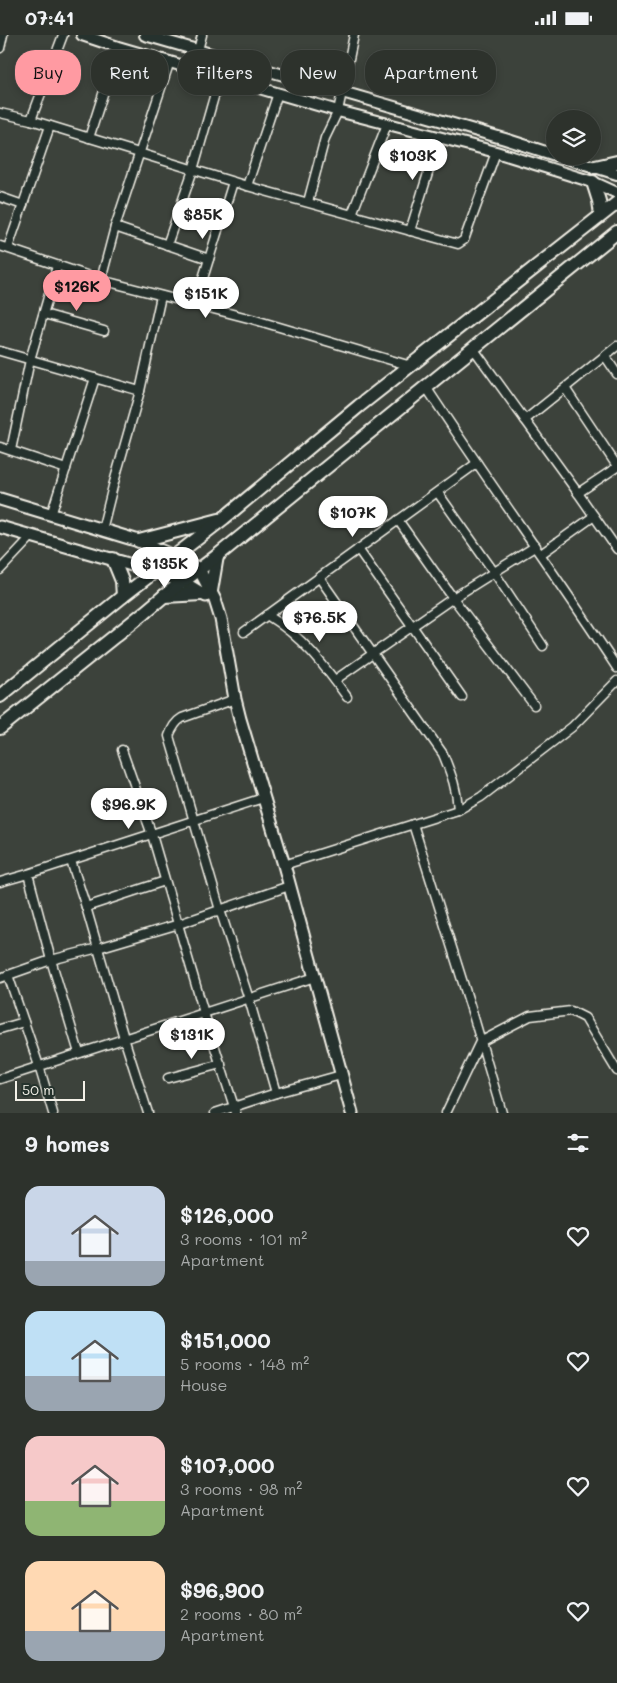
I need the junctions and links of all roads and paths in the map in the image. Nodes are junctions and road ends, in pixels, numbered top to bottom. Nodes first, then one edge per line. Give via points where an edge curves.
1 (4, 35) edge
2 (63, 35) edge
3 (82, 35) edge
4 (145, 35) edge
5 (202, 35) edge
6 (354, 35) edge
7 (118, 47) junction
8 (0, 48) edge
9 (198, 50) joint
10 (351, 50) edge
11 (170, 61) junction
12 (178, 63) edge
13 (271, 91) edge
14 (278, 93) junction
15 (215, 95) edge
16 (341, 95) edge
17 (355, 95) edge
18 (338, 111) junction
19 (0, 113) edge
20 (31, 120) junction
21 (387, 124) junction
22 (50, 126) junction
23 (89, 138) junction
24 (439, 138) junction
25 (496, 152) junction
26 (546, 152) edge
27 (139, 154) junction
28 (617, 162) edge
29 (589, 165) edge
30 (595, 167) junction
31 (193, 170) junction
32 (617, 174) edge
33 (234, 182) junction
34 (593, 182) junction
35 (246, 186) junction
36 (617, 193) edge
37 (0, 197) edge
38 (308, 202) junction
39 (617, 203) edge
40 (23, 205) junction
41 (352, 214) junction
42 (601, 215) junction
43 (115, 227) junction
44 (410, 231) junction
45 (617, 233) edge
46 (167, 245) junction
47 (4, 247) edge
48 (209, 259) junction
49 (57, 266) junction
50 (100, 280) junction
51 (161, 296) junction
52 (195, 304) junction
53 (44, 314) junction
54 (104, 331) dead end
55 (617, 346) edge
56 (473, 348) junction
57 (0, 351) edge
58 (605, 356) junction
59 (30, 361) junction
60 (411, 366) junction
61 (617, 374) edge
62 (95, 378) junction
63 (426, 387) junction
64 (565, 388) junction
65 (140, 391) junction
66 (525, 420) junction
67 (0, 447) edge
68 (11, 449) junction
69 (477, 463) junction
70 (617, 467) edge
71 (66, 469) junction
72 (438, 493) junction
73 (578, 493) junction
74 (0, 499) edge
75 (51, 515) junction
76 (594, 516) junction
77 (224, 518) junction
78 (398, 520) junction
79 (0, 527) edge
80 (102, 530) junction
81 (32, 536) junction
82 (139, 541) junction
83 (536, 546) junction
84 (358, 549) junction
85 (617, 549) edge
86 (541, 554) junction
87 (217, 556) junction
88 (176, 557) junction
89 (113, 559) junction
90 (199, 569) junction
91 (0, 570) edge
92 (156, 572) junction
93 (494, 572) junction
94 (319, 577) junction
95 (183, 582) junction
96 (209, 595) junction
97 (123, 596) junction
98 (164, 596) junction
99 (453, 598) junction
100 (268, 615) junction
101 (412, 626) junction
102 (244, 632) dead end
103 (543, 646) dead end
104 (372, 654) junction
105 (617, 668) edge
106 (335, 679) junction
107 (617, 681) edge
108 (0, 696) edge
109 (348, 697) dead end
110 (462, 697) dead end
111 (235, 699) junction
112 (534, 705) dead end
113 (0, 728) edge
114 (122, 751) dead end
115 (263, 798) junction
116 (458, 810) junction
117 (194, 820) junction
118 (413, 824) junction
119 (152, 835) junction
120 (71, 861) junction
121 (284, 865) junction
122 (28, 874) junction
123 (165, 881) junction
124 (0, 882) edge
125 (290, 887) junction
126 (86, 907) junction
127 (220, 910) junction
128 (178, 923) junction
129 (98, 948) junction
130 (52, 960) junction
131 (4, 976) edge
132 (315, 977) junction
133 (249, 999) junction
134 (204, 1013) junction
135 (24, 1022) junction
136 (0, 1029) edge
137 (124, 1038) junction
138 (480, 1042) junction
139 (79, 1053) junction
140 (221, 1064) junction
141 (39, 1066) junction
142 (617, 1071) edge
143 (341, 1075) junction
144 (168, 1078) dead end
145 (0, 1079) edge
146 (276, 1093) junction
147 (235, 1109) edge
148 (52, 1113) edge
149 (148, 1113) edge
150 (215, 1113) edge
151 (352, 1113) edge
152 (446, 1113) edge
153 (502, 1113) edge

1 - 8 street
2 - 20 street
3 - 7 street
4 - 9 street
5 - 9 street
6 - 10 street
7 - 11 street
7 - 23 street
11 - 12 street
11 - 27 street
13 - 14 street
14 - 18 street
14 - 35 street
15 - 31 street
16 - 18 street
17 - 26 street
18 - 21 street
18 - 38 street via 325,138
19 - 20 street
20 - 22 street
21 - 24 street
21 - 41 street
22 - 23 street
22 - 40 street
23 - 27 street
24 - 25 street
24 - 44 street
25 - 34 street
25 - 44 street via 464,240 458,244
27 - 31 street
27 - 43 street
28 - 30 main road
29 - 30 street
30 - 32 street
31 - 33 street
31 - 46 street
33 - 35 street
33 - 48 street
34 - 36 street
34 - 42 main road
35 - 38 street
37 - 40 street
38 - 41 street
39 - 42 main road
40 - 47 street
41 - 44 street
42 - 60 main road
43 - 46 street
43 - 50 street
45 - 56 main road
46 - 48 street
47 - 49 street
48 - 52 street
49 - 50 street
49 - 53 street
50 - 51 street
51 - 52 street
51 - 65 street
52 - 60 street
53 - 54 street
53 - 59 street
55 - 58 street
56 - 63 main road
56 - 66 street
57 - 59 street
58 - 61 street
58 - 64 street
59 - 62 street
59 - 68 street
60 - 77 main road via 359,405
62 - 65 street
62 - 71 street
63 - 69 street
63 - 87 main road
64 - 66 street
64 - 70 street
65 - 80 street
66 - 73 street
67 - 68 street
68 - 71 street
69 - 72 street
69 - 83 street
70 - 73 street
71 - 75 street
72 - 78 street
72 - 93 street
73 - 76 street
74 - 75 main road
75 - 80 main road
76 - 85 street
76 - 86 street
77 - 82 main road
77 - 88 main road
78 - 84 street
78 - 99 street
79 - 81 main road
80 - 82 main road
81 - 89 main road
81 - 91 street
82 - 88 main road
83 - 86 street
83 - 93 street
84 - 94 street
84 - 101 street
86 - 105 street
87 - 90 main road
87 - 96 main road
88 - 90 main road
88 - 92 main road
89 - 92 main road
89 - 97 main road via 122,581
90 - 95 main road
90 - 96 main road
92 - 95 main road
92 - 97 main road
93 - 99 street
93 - 103 street
94 - 100 street
94 - 104 street
95 - 96 main road
95 - 98 main road
96 - 98 main road
96 - 111 main road via 223,629
97 - 108 main road
98 - 113 main road
99 - 101 street
99 - 112 street
100 - 102 street
100 - 106 street via 315,653
101 - 104 street
101 - 110 street
104 - 106 street
104 - 116 street via 443,754 458,793
106 - 109 street
107 - 116 street via 572,727 481,797
111 - 115 main road
111 - 117 street via 182,718 169,736
114 - 119 street
115 - 117 street
115 - 121 main road
116 - 118 street
117 - 119 street
117 - 127 street
118 - 121 street
118 - 138 street
119 - 120 street
119 - 123 street
120 - 122 street
120 - 126 street
121 - 125 main road
122 - 124 street
122 - 130 street
123 - 126 street
123 - 128 street
125 - 127 street
125 - 132 main road
126 - 129 street
127 - 128 street
127 - 133 street
128 - 129 street
128 - 134 street
129 - 130 street
129 - 137 street
130 - 131 street
130 - 139 street
131 - 135 street
132 - 133 street
132 - 143 main road
133 - 134 street
133 - 146 street
134 - 137 street
134 - 140 street
135 - 136 street
135 - 141 street
137 - 139 street
137 - 149 street
138 - 142 street via 530,1016 571,1011 585,1018
138 - 152 street
138 - 153 street
139 - 141 street
140 - 144 street
140 - 147 street
141 - 145 street
141 - 148 street
143 - 146 street
143 - 151 main road
146 - 147 street
147 - 150 street

